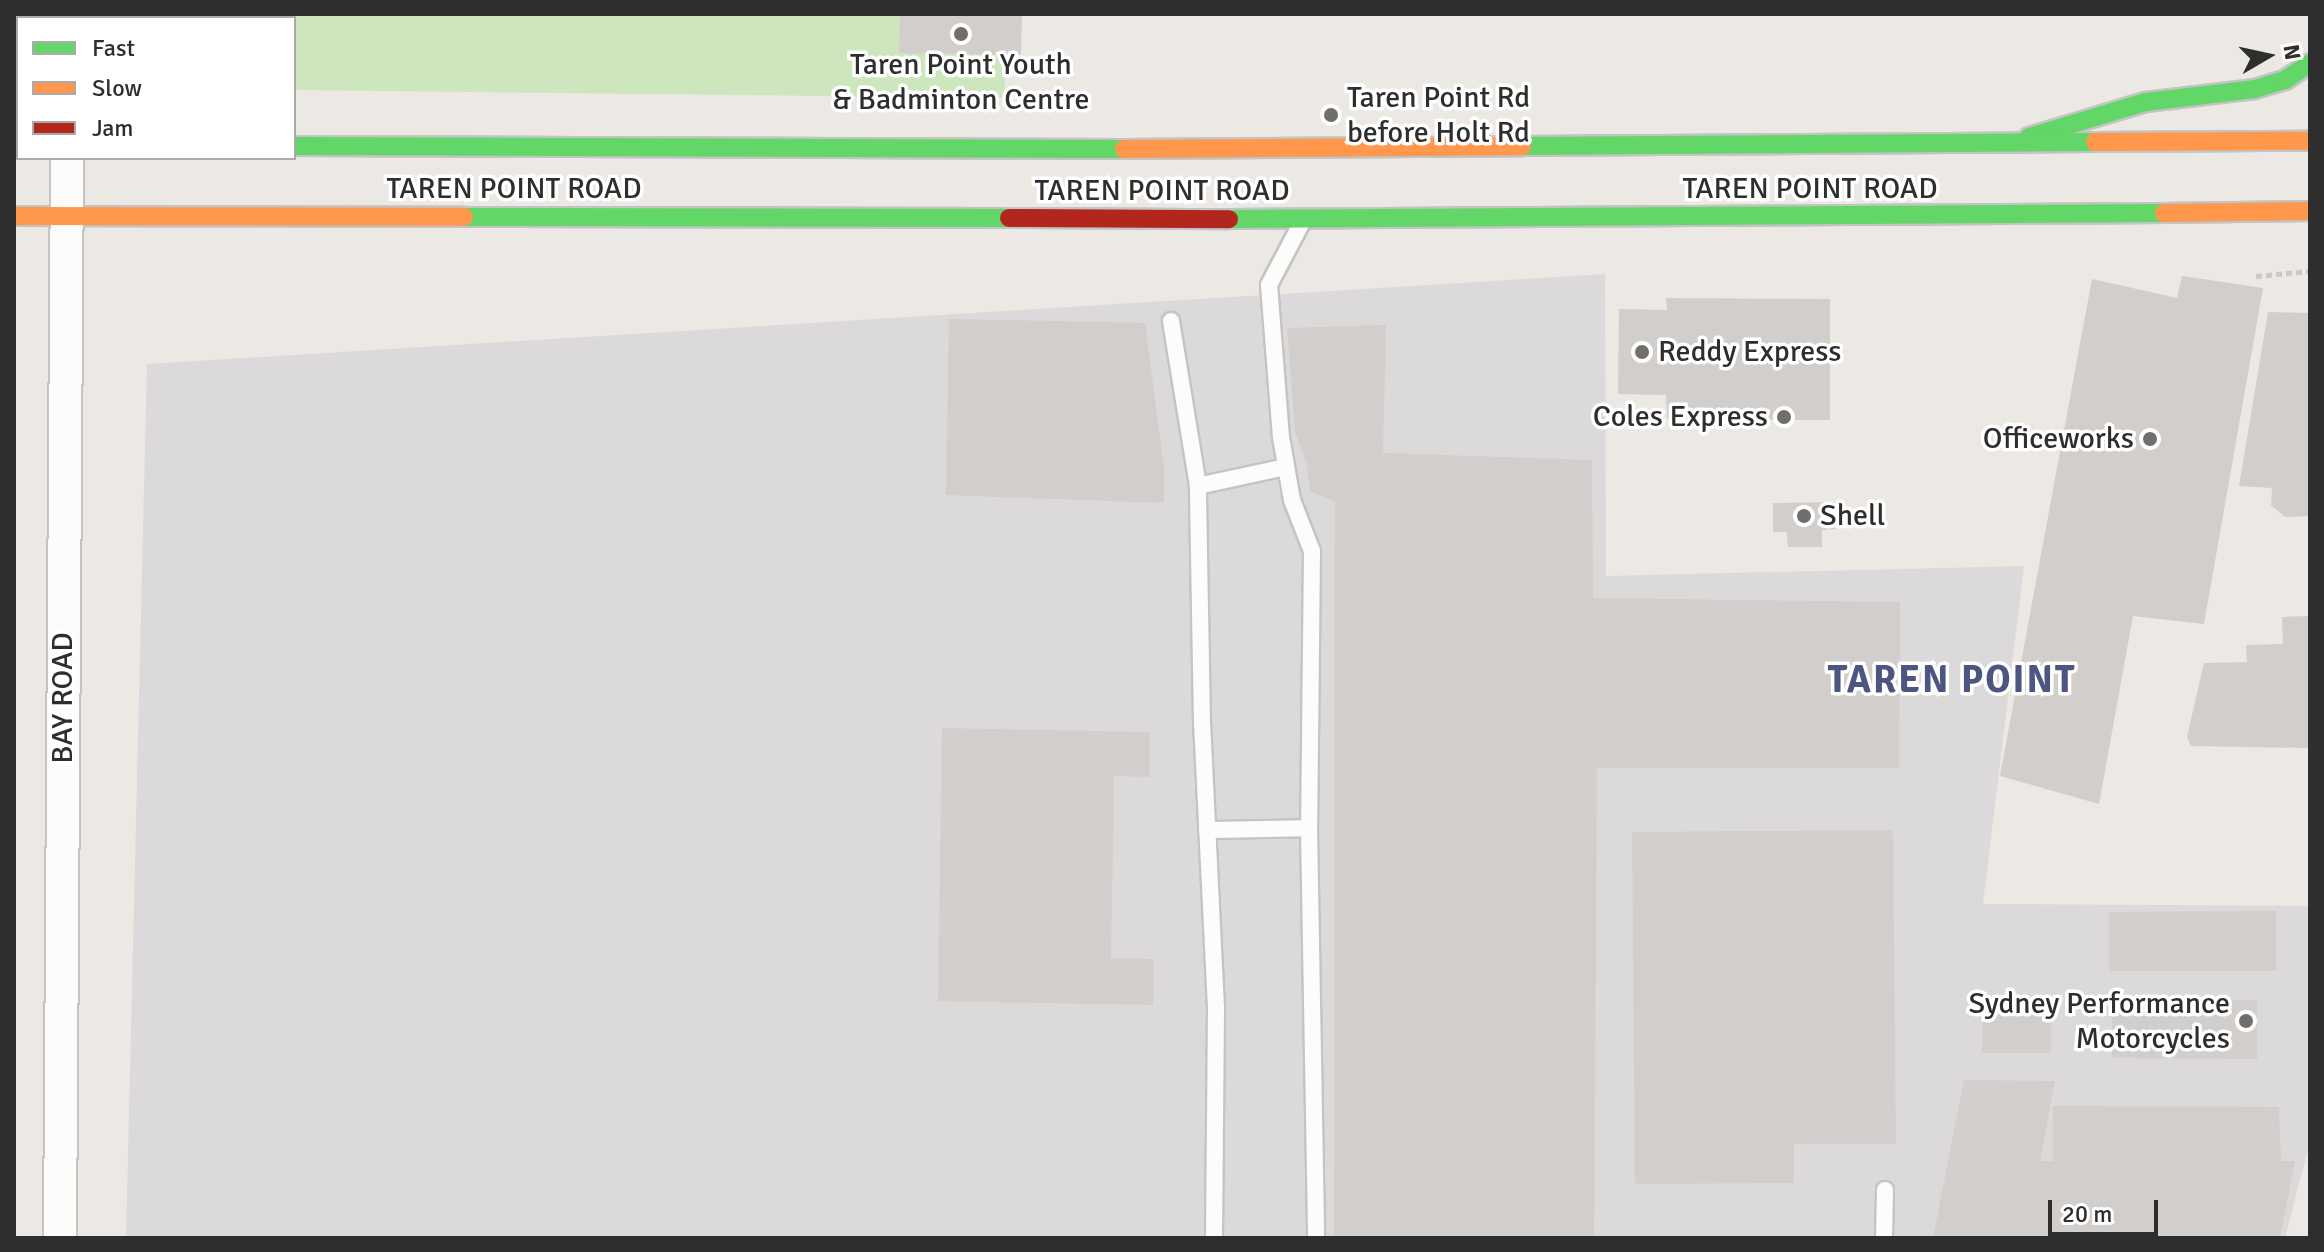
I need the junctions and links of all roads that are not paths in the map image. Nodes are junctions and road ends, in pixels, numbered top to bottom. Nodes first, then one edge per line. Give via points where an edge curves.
1 (2310, 63) edge
2 (2013, 141) junction
3 (2310, 141) edge
4 (296, 146) edge
5 (67, 160) edge
6 (2310, 211) edge
7 (14, 216) edge
8 (66, 216) junction
9 (1304, 219) junction
10 (1171, 321) dead end
11 (1286, 467) junction
12 (1198, 486) junction
13 (1309, 828) junction
14 (1207, 830) junction
15 (1885, 1190) dead end
16 (60, 1238) edge
17 (1214, 1238) edge
18 (1316, 1238) edge
19 (1884, 1238) edge

1 - 2 main road via 2285,80 2255,89 2146,102
2 - 3 main road, TAREN POINT ROAD
2 - 4 main road, TAREN POINT ROAD via 1096,149
5 - 8 street, BAY ROAD
6 - 9 main road, TAREN POINT ROAD
7 - 8 main road, TAREN POINT ROAD
8 - 9 main road, TAREN POINT ROAD
8 - 16 street, BAY ROAD
9 - 11 lane via 1269,285
10 - 12 lane
11 - 12 lane
11 - 13 lane via 1292,500 1312,551
12 - 14 lane
13 - 14 lane
13 - 18 lane
14 - 17 lane via 1216,1008
15 - 19 lane

